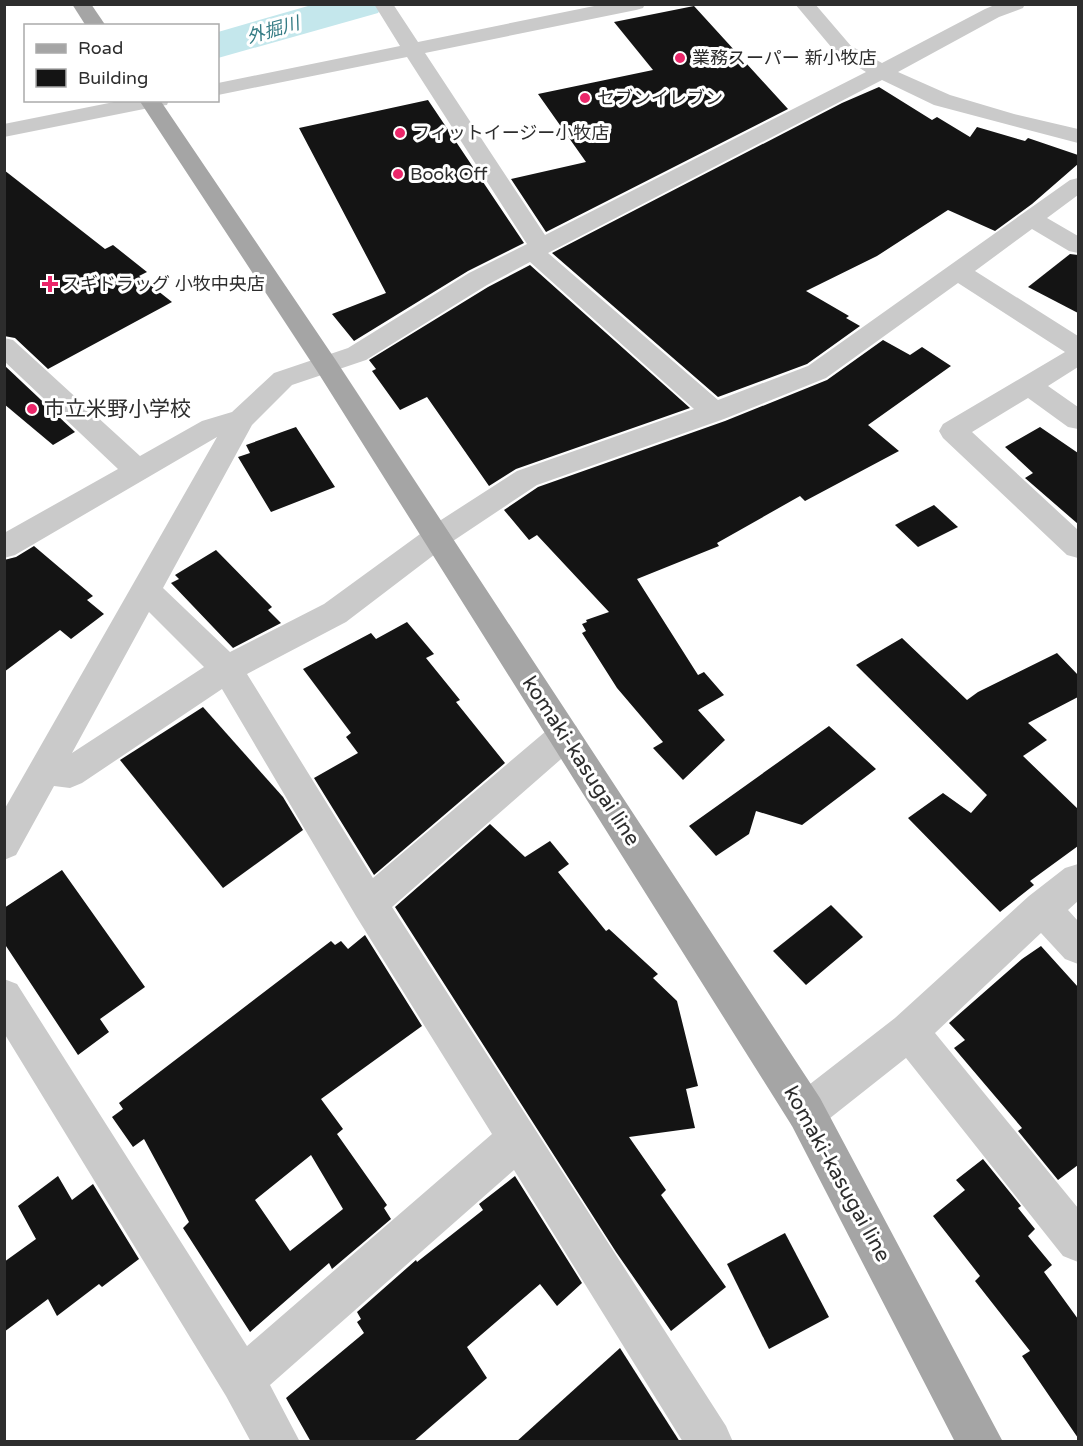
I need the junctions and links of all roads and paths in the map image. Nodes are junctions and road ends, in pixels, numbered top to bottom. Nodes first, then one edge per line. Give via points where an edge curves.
1 (81, 4) edge
2 (383, 4) edge
3 (636, 4) edge
4 (804, 4) edge
5 (1016, 4) edge
6 (95, 24) edge
7 (412, 50) junction
8 (882, 72) junction
9 (219, 89) edge
10 (148, 102) edge
11 (154, 102) edge
12 (4, 131) edge
13 (1078, 136) edge
14 (1078, 186) edge
15 (1032, 219) junction
16 (1078, 246) edge
17 (536, 248) junction
18 (959, 272) junction
19 (4, 346) edge
20 (1078, 348) edge
21 (1078, 356) edge
22 (326, 364) junction
23 (1029, 386) junction
24 (714, 412) junction
25 (242, 419) junction
26 (1078, 420) edge
27 (138, 471) junction
28 (437, 537) junction
29 (4, 547) edge
30 (1078, 547) edge
31 (147, 591) junction
32 (227, 669) junction
33 (564, 736) junction
34 (45, 771) junction
35 (4, 844) edge
36 (1078, 880) edge
37 (369, 904) junction
38 (1042, 908) junction
39 (1078, 947) edge
40 (4, 997) edge
41 (909, 1031) junction
42 (806, 1112) junction
43 (518, 1140) junction
44 (1078, 1241) edge
45 (242, 1380) junction
46 (277, 1442) edge
47 (710, 1442) edge
48 (980, 1442) edge

1 - 6 main road
2 - 7 street
3 - 7 street
4 - 8 street via 844,50
5 - 8 street
7 - 9 street
7 - 17 street
8 - 13 street via 942,100
8 - 17 street
10 - 12 street
11 - 22 main road, komaki-kasugai line
14 - 15 street
15 - 16 street
15 - 18 street
17 - 22 street via 357,354
17 - 24 street
18 - 20 street
18 - 24 street via 817,372
19 - 27 street
21 - 23 street
22 - 25 street via 284,379
22 - 28 main road, komaki-kasugai line
23 - 26 street
23 - 30 street via 953,431
24 - 28 street via 527,478
25 - 27 street via 212,429
25 - 31 street
27 - 29 street
28 - 32 street via 335,613
28 - 33 main road, komaki-kasugai line
31 - 32 street
31 - 34 street
32 - 34 street via 70,773
32 - 37 street
33 - 37 street
33 - 42 main road, komaki-kasugai line
34 - 35 street
36 - 38 street
37 - 43 street
38 - 39 street
38 - 41 street
40 - 45 street
41 - 42 street
41 - 44 street
42 - 48 main road, komaki-kasugai line
43 - 45 street
43 - 47 street
45 - 46 street

